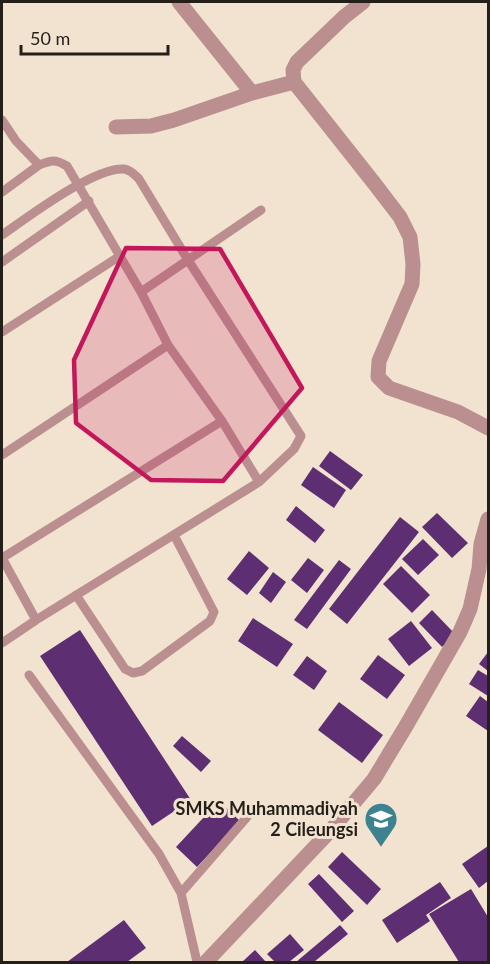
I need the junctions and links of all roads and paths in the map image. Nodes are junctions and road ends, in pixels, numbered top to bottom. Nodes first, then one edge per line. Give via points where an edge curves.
1 (179, 2) edge
2 (363, 2) edge
3 (294, 82) junction
4 (252, 93) junction
5 (2, 120) edge
6 (116, 127) dead end
7 (39, 165) junction
8 (78, 184) junction
9 (2, 192) edge
10 (89, 201) junction
11 (261, 210) dead end
12 (2, 234) edge
13 (120, 256) junction
14 (188, 260) junction
15 (2, 262) edge
16 (141, 292) junction
17 (2, 332) edge
18 (168, 345) junction
19 (222, 422) junction
20 (489, 428) edge
21 (2, 455) edge
22 (259, 482) junction
23 (489, 519) edge
24 (174, 535) junction
25 (2, 558) edge
26 (76, 595) junction
27 (36, 620) junction
28 (2, 643) edge
29 (29, 675) dead end
30 (247, 817) dead end
31 (181, 893) junction
32 (197, 963) edge
33 (206, 963) edge

1 - 4 street
2 - 3 street via 297,62
3 - 4 street
3 - 20 street via 374,183 410,237 412,284 379,361 378,377 389,388 458,412
4 - 6 street via 151,126
5 - 7 lane
7 - 8 lane via 52,160 59,162 67,166
7 - 9 lane
8 - 10 lane
8 - 12 lane
8 - 14 lane via 111,170 133,172
10 - 13 lane
10 - 15 lane
11 - 14 lane
13 - 16 lane
13 - 17 lane
14 - 16 lane
14 - 22 lane via 301,436 294,449
16 - 18 lane
18 - 19 lane
18 - 21 lane
19 - 22 lane
19 - 25 lane
22 - 24 lane
23 - 33 street via 470,609 460,632 374,779
24 - 26 lane
24 - 26 lane via 214,612 210,621 142,671 133,673 125,669
25 - 27 lane
26 - 27 lane
27 - 28 lane
29 - 31 lane via 159,854
30 - 31 lane
31 - 32 lane

